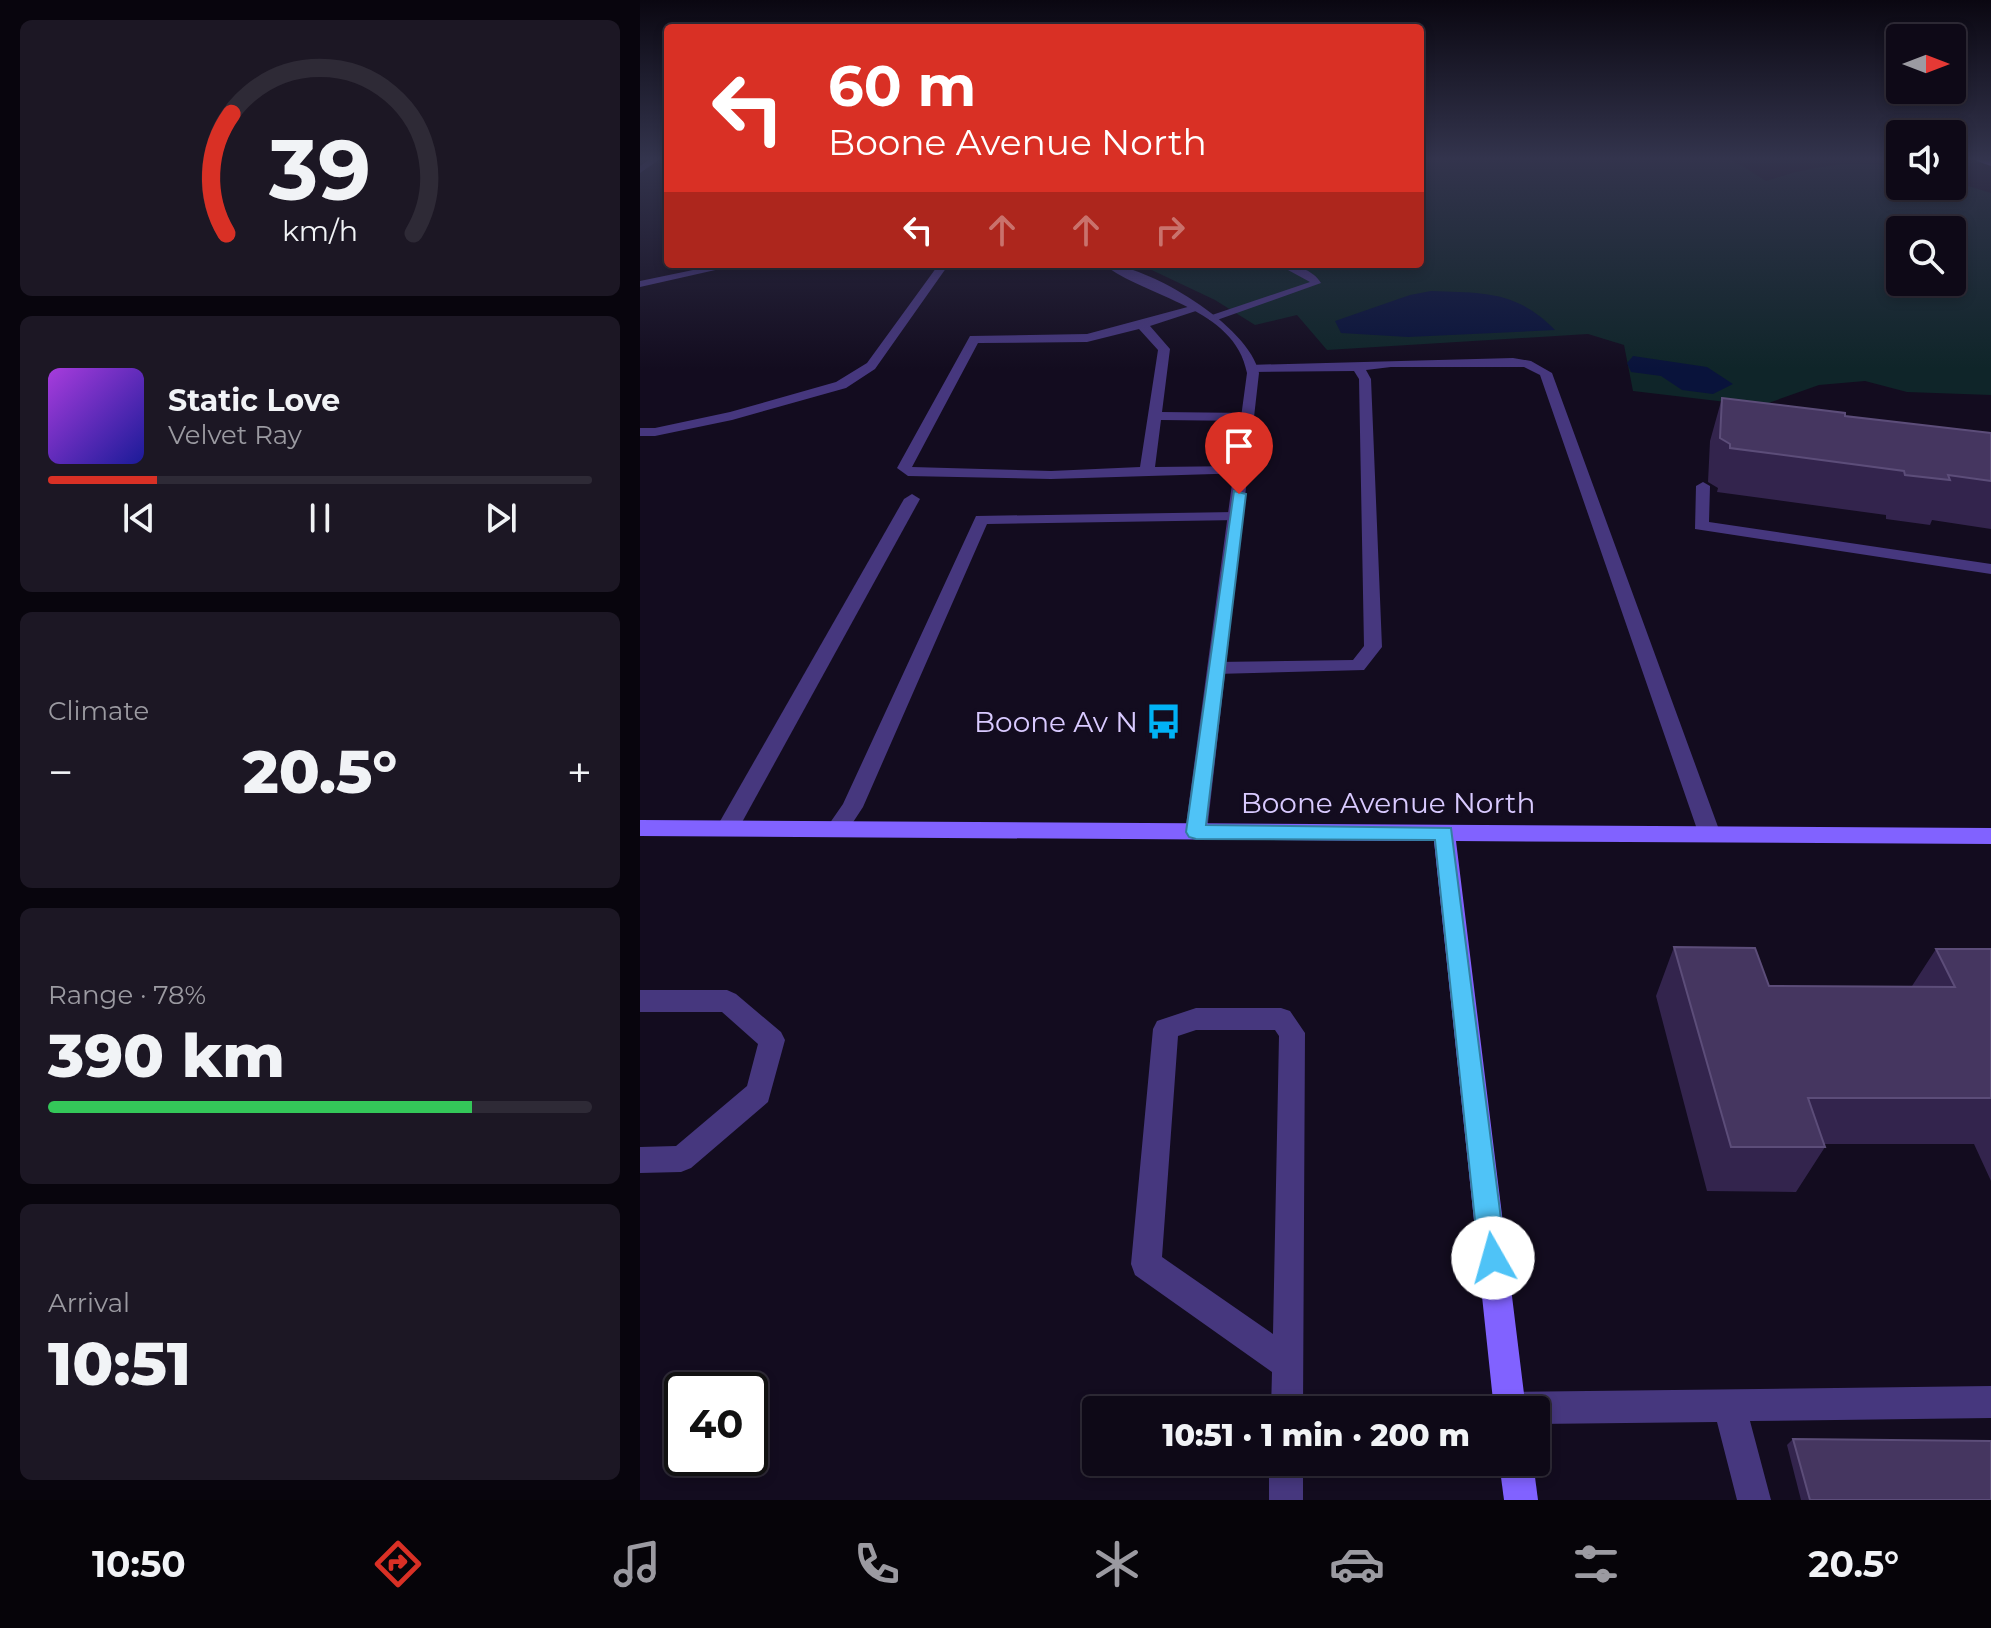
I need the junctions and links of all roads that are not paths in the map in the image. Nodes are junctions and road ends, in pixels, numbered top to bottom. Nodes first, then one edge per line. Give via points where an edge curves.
1 (718, 268) edge
2 (941, 268) edge
3 (1116, 268) edge
4 (1291, 268) edge
5 (640, 284) edge
6 (1195, 308) junction
7 (1213, 318) junction
8 (1142, 325) junction
9 (1358, 367) junction
10 (1252, 368) junction
11 (1155, 416) junction
12 (1249, 417) junction
13 (640, 432) edge
14 (1242, 470) junction
15 (1147, 471) junction
16 (1703, 486) dead end
17 (912, 499) dead end
18 (1235, 517) junction
19 (1991, 569) edge
20 (1216, 668) junction
21 (640, 828) edge
22 (727, 829) junction
23 (836, 830) junction
24 (1196, 832) junction
25 (1444, 833) junction
26 (1710, 835) junction
27 (1991, 836) edge
28 (640, 1001) edge
29 (640, 1160) edge
30 (1288, 1364) junction
31 (1287, 1396) edge
32 (1509, 1396) edge
33 (1991, 1402) edge
34 (1730, 1406) junction
35 (1550, 1408) edge
36 (1286, 1476) edge
37 (1518, 1476) edge
38 (1286, 1500) edge
39 (1521, 1500) edge
40 (1754, 1500) edge

1 - 5 street
2 - 13 street via 871,366 841,385 732,416
3 - 6 street
4 - 7 street via 1316,283
6 - 7 street
6 - 8 street
7 - 10 street via 1234,335
8 - 11 street via 1164,349
8 - 15 street via 1087,338 974,339 904,468 1051,475
9 - 10 street
9 - 20 street via 1365,379 1373,647 1358,666
9 - 26 street via 1513,362 1546,373
10 - 12 street
11 - 12 street
11 - 15 street
12 - 14 street
14 - 15 street
14 - 18 street
16 - 19 street via 1701,526
17 - 22 street
18 - 20 street
18 - 23 street via 981,519 852,807
20 - 24 street
21 - 22 street, Boone Avenue North
22 - 23 street, Boone Avenue North
23 - 24 street, Boone Avenue North
24 - 25 street, Boone Avenue North
25 - 26 street, Boone Avenue North
25 - 32 street
26 - 27 street, Boone Avenue North
28 - 29 street via 727,1001 772,1040 759,1093 681,1159
30 - 30 street via 1292,1033 1281,1019 1196,1019 1166,1029 1146,1264
30 - 31 street
33 - 34 street
34 - 35 street
34 - 40 street
36 - 38 street
37 - 39 street

